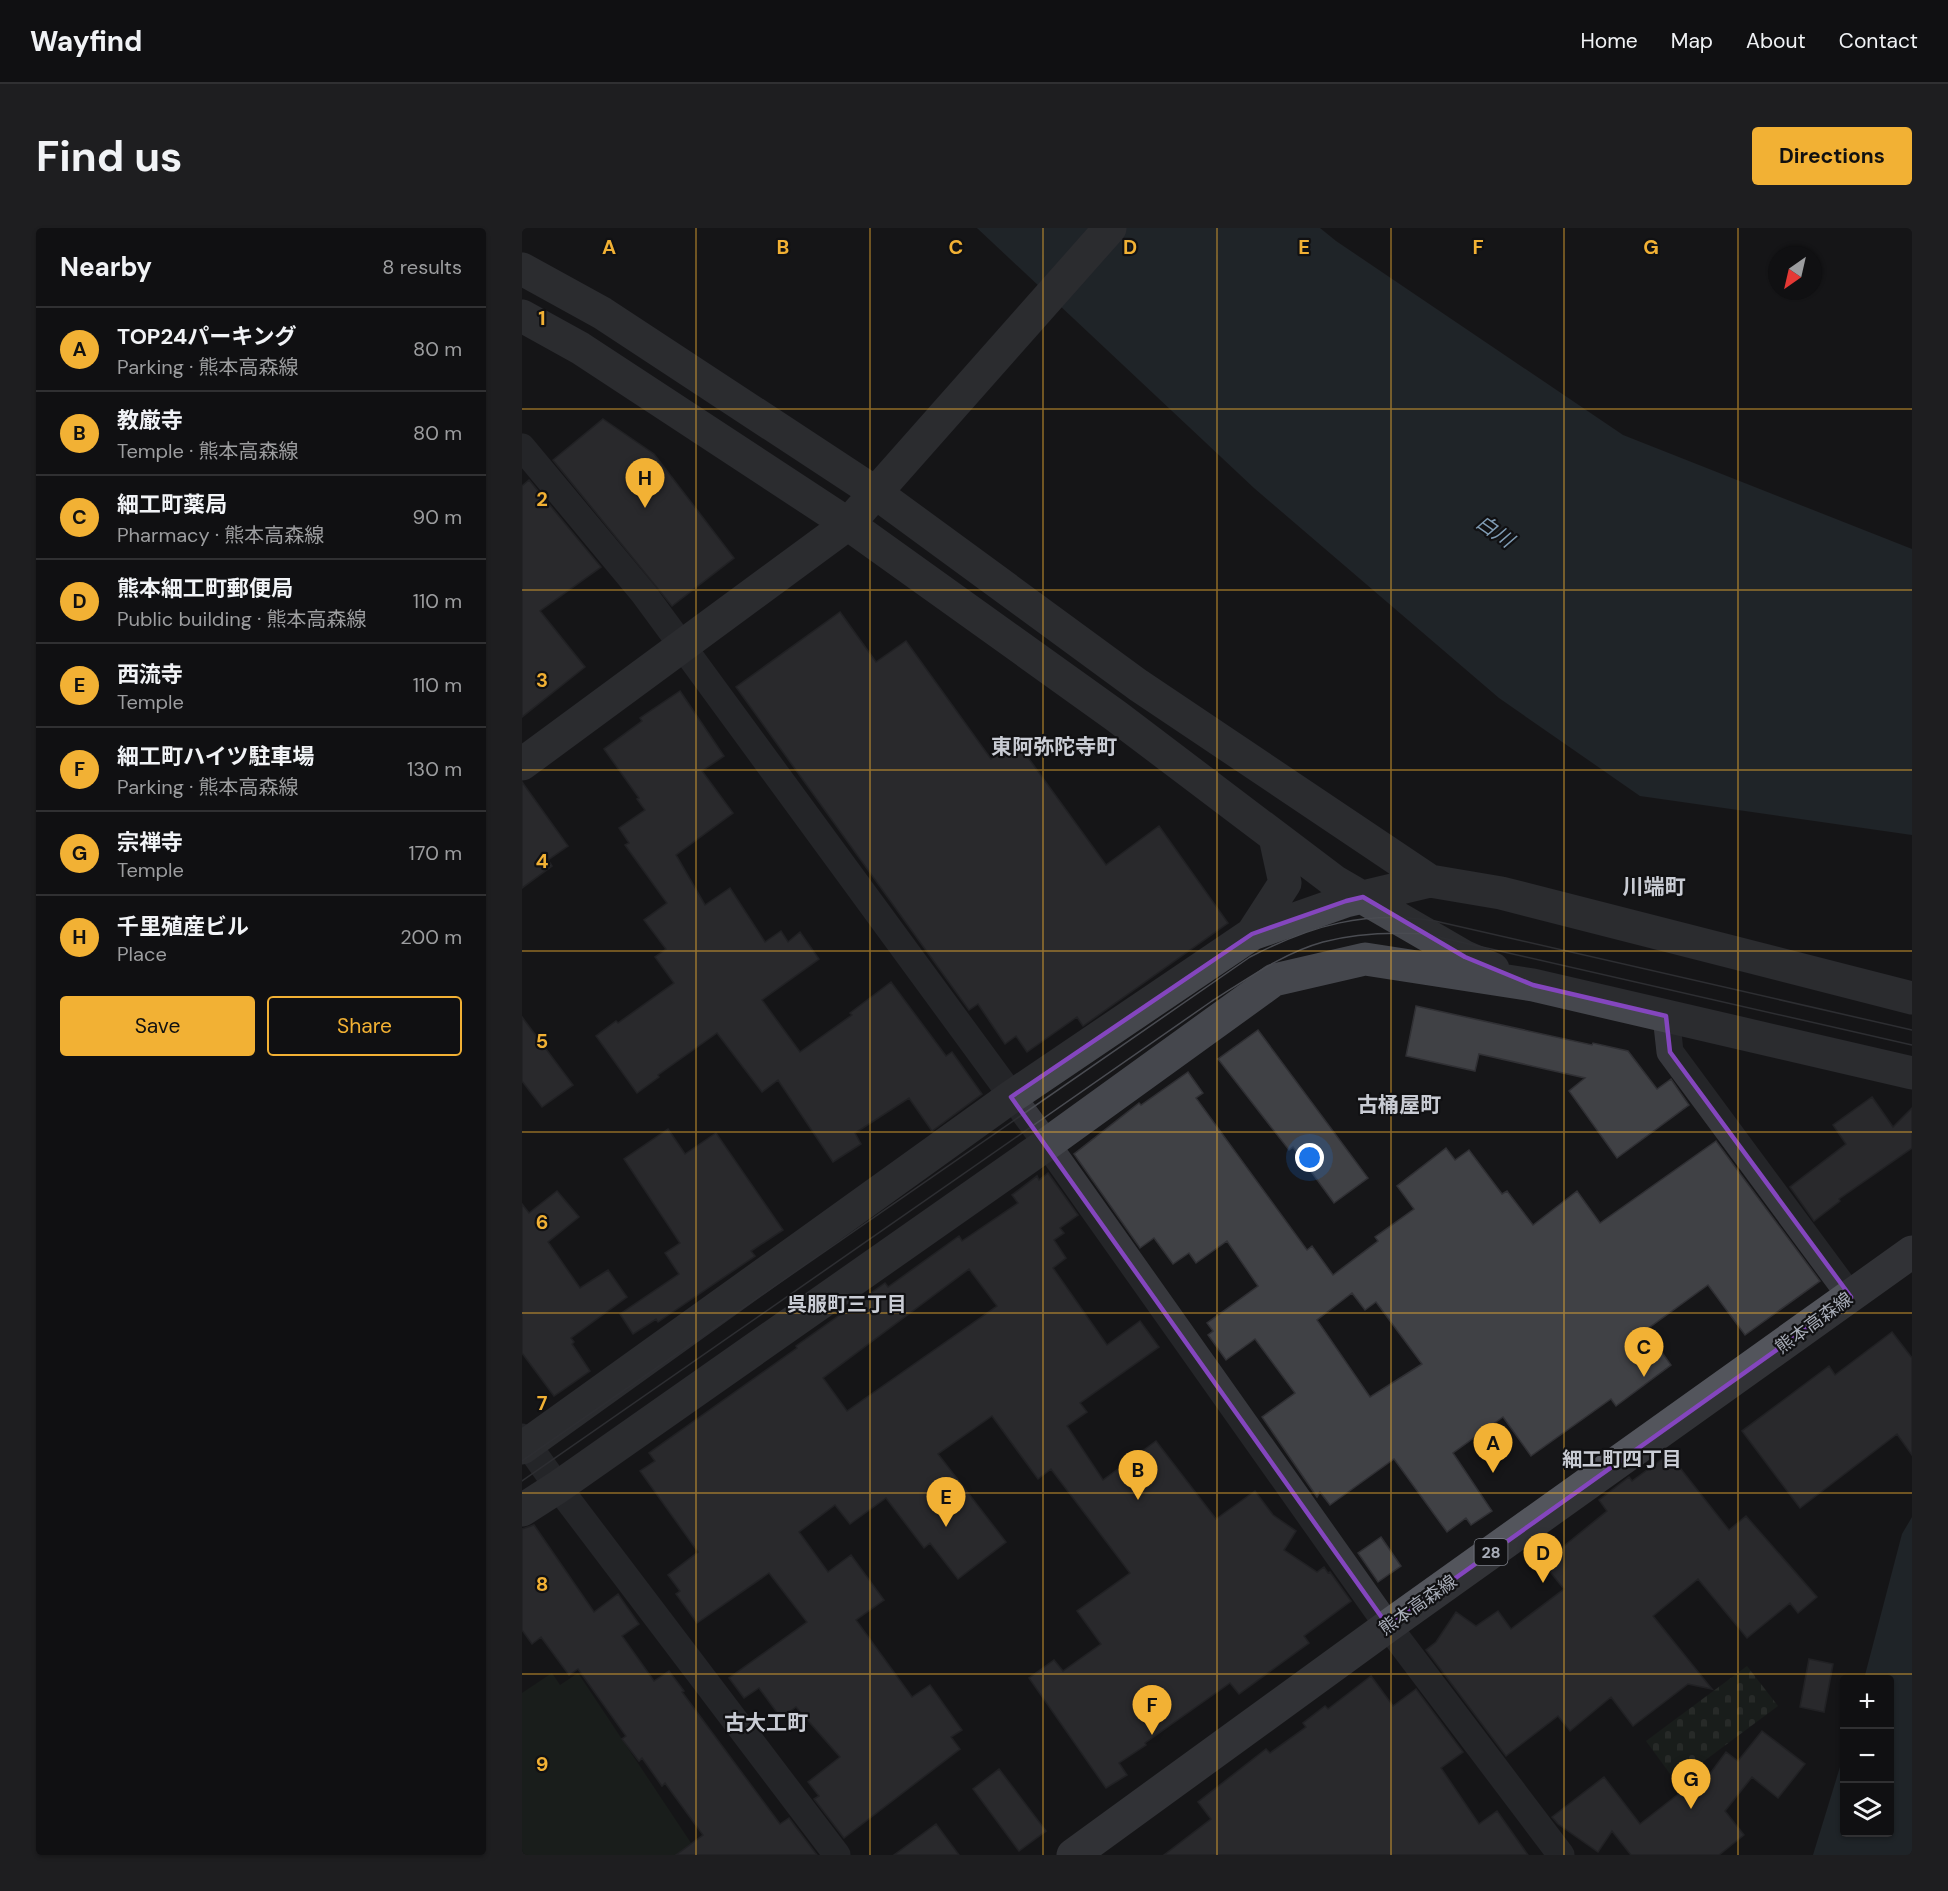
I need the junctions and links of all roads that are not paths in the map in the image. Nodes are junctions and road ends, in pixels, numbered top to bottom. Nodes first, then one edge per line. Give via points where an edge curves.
1 (1110, 228) edge
2 (522, 269) edge
3 (522, 316) edge
4 (522, 447) edge
5 (876, 493) junction
6 (848, 524) junction
7 (683, 647) junction
8 (522, 764) edge
9 (1275, 837) junction
10 (1430, 881) junction
11 (1363, 897) junction
12 (1252, 934) junction
13 (1533, 986) junction
14 (1912, 998) edge
15 (1666, 1016) junction
16 (1912, 1073) edge
17 (1011, 1097) junction
18 (1047, 1144) junction
19 (1912, 1252) edge
20 (1851, 1297) junction
21 (524, 1443) edge
22 (558, 1487) junction
23 (522, 1510) edge
24 (1388, 1626) junction
25 (837, 1855) edge
26 (1073, 1855) edge
27 (1561, 1855) edge

1 - 5 street
2 - 5 street via 602,313
3 - 6 street via 580,348
4 - 7 street
5 - 6 street
5 - 10 street via 1138,685
6 - 7 street
6 - 9 street via 1116,716
7 - 8 street
7 - 17 street
9 - 11 street via 1334,881
9 - 12 street via 1285,882
10 - 11 street
10 - 14 street via 1501,893
11 - 12 street
11 - 13 street via 1465,957
12 - 17 street
13 - 15 street
13 - 18 street via 1365,959 1274,980
15 - 16 street
15 - 20 street via 1670,1052
17 - 18 street
17 - 21 street
18 - 22 street
18 - 24 street
19 - 20 main road, 熊本高森線 / 28
20 - 24 main road, 熊本高森線 / 28
21 - 22 street
22 - 23 street
22 - 25 street
24 - 26 main road, 熊本高森線 / 28
24 - 27 street

